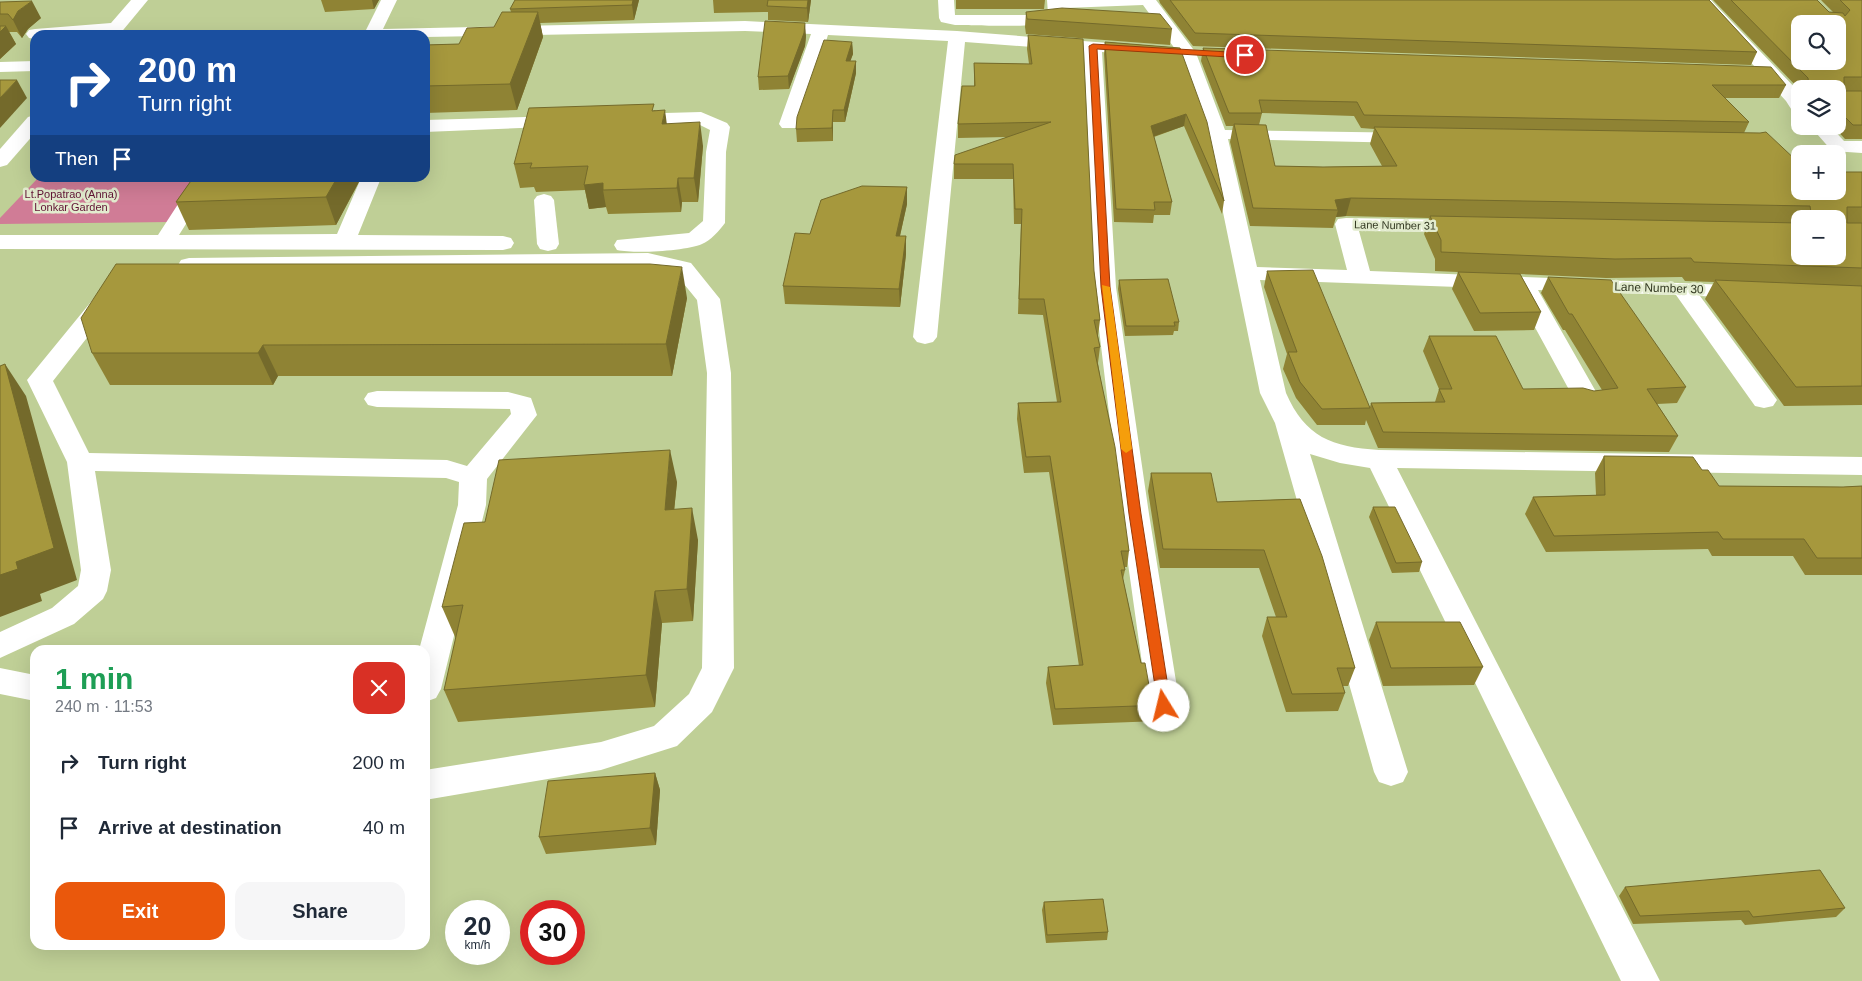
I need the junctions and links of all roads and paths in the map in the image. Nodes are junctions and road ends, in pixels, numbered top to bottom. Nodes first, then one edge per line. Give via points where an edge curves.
1 (140, 0) edge
2 (389, 0) edge
3 (946, 0) edge
4 (1148, 0) edge
5 (1702, 0) edge
6 (1055, 1) edge
7 (114, 30) edge
8 (374, 30) edge
9 (822, 30) junction
10 (430, 33) edge
11 (957, 36) junction
12 (1093, 46) junction
13 (1196, 54) junction
14 (30, 66) edge
15 (0, 67) edge
16 (1750, 73) edge
17 (1769, 73) junction
18 (1791, 94) edge
19 (612, 120) edge
20 (582, 121) edge
21 (789, 124) dead end
22 (30, 126) edge
23 (430, 126) edge
24 (1216, 134) junction
25 (1828, 135) edge
26 (1424, 138) edge
27 (1862, 147) edge
28 (3, 153) edge
29 (202, 182) edge
30 (369, 182) edge
31 (544, 200) dead end
32 (1484, 227) edge
33 (345, 241) junction
34 (0, 242) edge
35 (164, 242) junction
36 (548, 244) junction
37 (1246, 273) junction
38 (1360, 278) junction
39 (1522, 283) junction
40 (1683, 289) junction
41 (1772, 292) edge
42 (925, 337) dead end
43 (1586, 398) edge
44 (377, 399) dead end
45 (1764, 400) dead end
46 (1287, 422) junction
47 (1380, 459) junction
48 (80, 462) junction
49 (1862, 466) edge
50 (473, 477) junction
51 (0, 646) edge
52 (430, 670) edge
53 (0, 681) edge
54 (30, 687) edge
55 (1164, 706) edge
56 (1391, 772) dead end
57 (430, 784) edge
58 (1641, 981) edge

1 - 7 street
2 - 8 street
3 - 6 street via 947,18 955,20 1047,20 1057,16
4 - 6 street
4 - 13 street
5 - 17 street
9 - 10 street via 744,26
9 - 11 street
9 - 21 street
11 - 12 street
11 - 42 street
12 - 13 street
12 - 55 street via 1105,287
13 - 24 street
14 - 15 street
16 - 17 street
17 - 18 street
19 - 36 street via 701,118 720,127 714,223 696,239 669,243
20 - 23 street
22 - 28 street
24 - 26 street
24 - 37 street
25 - 27 street via 1839,146
29 - 35 street
30 - 33 street
31 - 36 street
32 - 38 street, Lane Number 31 via 1346,224
33 - 35 street
33 - 36 street
34 - 35 street
37 - 38 street, Lane Number 30
37 - 46 street via 1273,393
38 - 39 street, Lane Number 30
39 - 40 street, Lane Number 30
39 - 43 street
40 - 41 street, Lane Number 30
40 - 45 street
44 - 50 street via 508,400 522,404 524,415
46 - 47 street via 1313,445 1350,458
46 - 56 street
47 - 49 street
47 - 58 street
48 - 50 street via 447,469
48 - 51 street via 96,570 92,591 63,616
48 - 57 street via 40,380 113,289 138,271 648,260 683,268 708,299 719,373 718,668 702,703 665,736 610,753
50 - 52 street via 472,505
53 - 54 street

